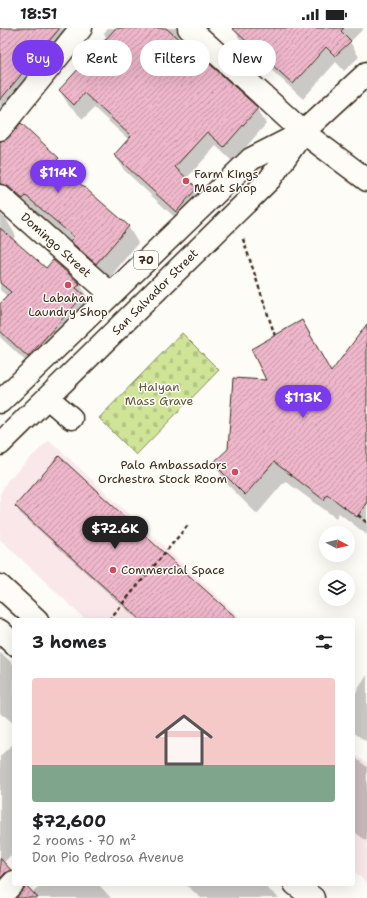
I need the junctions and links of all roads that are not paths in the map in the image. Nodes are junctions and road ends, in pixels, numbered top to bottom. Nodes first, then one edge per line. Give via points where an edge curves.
1 (81, 28) edge
2 (189, 28) edge
3 (367, 72) edge
4 (0, 128) edge
5 (303, 132) junction
6 (367, 180) edge
7 (0, 196) edge
8 (111, 294) junction
9 (48, 398) junction
10 (0, 402) edge
11 (71, 418) dead end
12 (0, 444) edge
13 (0, 586) edge
14 (35, 618) edge
15 (0, 631) edge
16 (12, 642) edge
17 (12, 884) edge
18 (298, 886) edge
19 (318, 886) edge
20 (0, 897) edge
21 (313, 898) edge
22 (329, 898) edge

1 - 4 main road
2 - 5 main road
3 - 5 main road, San Salvador Street / 70
5 - 6 main road
5 - 8 main road, San Salvador Street / 70 via 251,159
5 - 9 main road, San Salvador Street / 70 via 270,179
7 - 8 main road, Domingo Street
8 - 10 main road, San Salvador Street / 70
9 - 11 main road
9 - 12 main road, San Salvador Street / 70
13 - 14 main road
15 - 16 main road
17 - 20 main road
18 - 21 main road
19 - 22 main road

